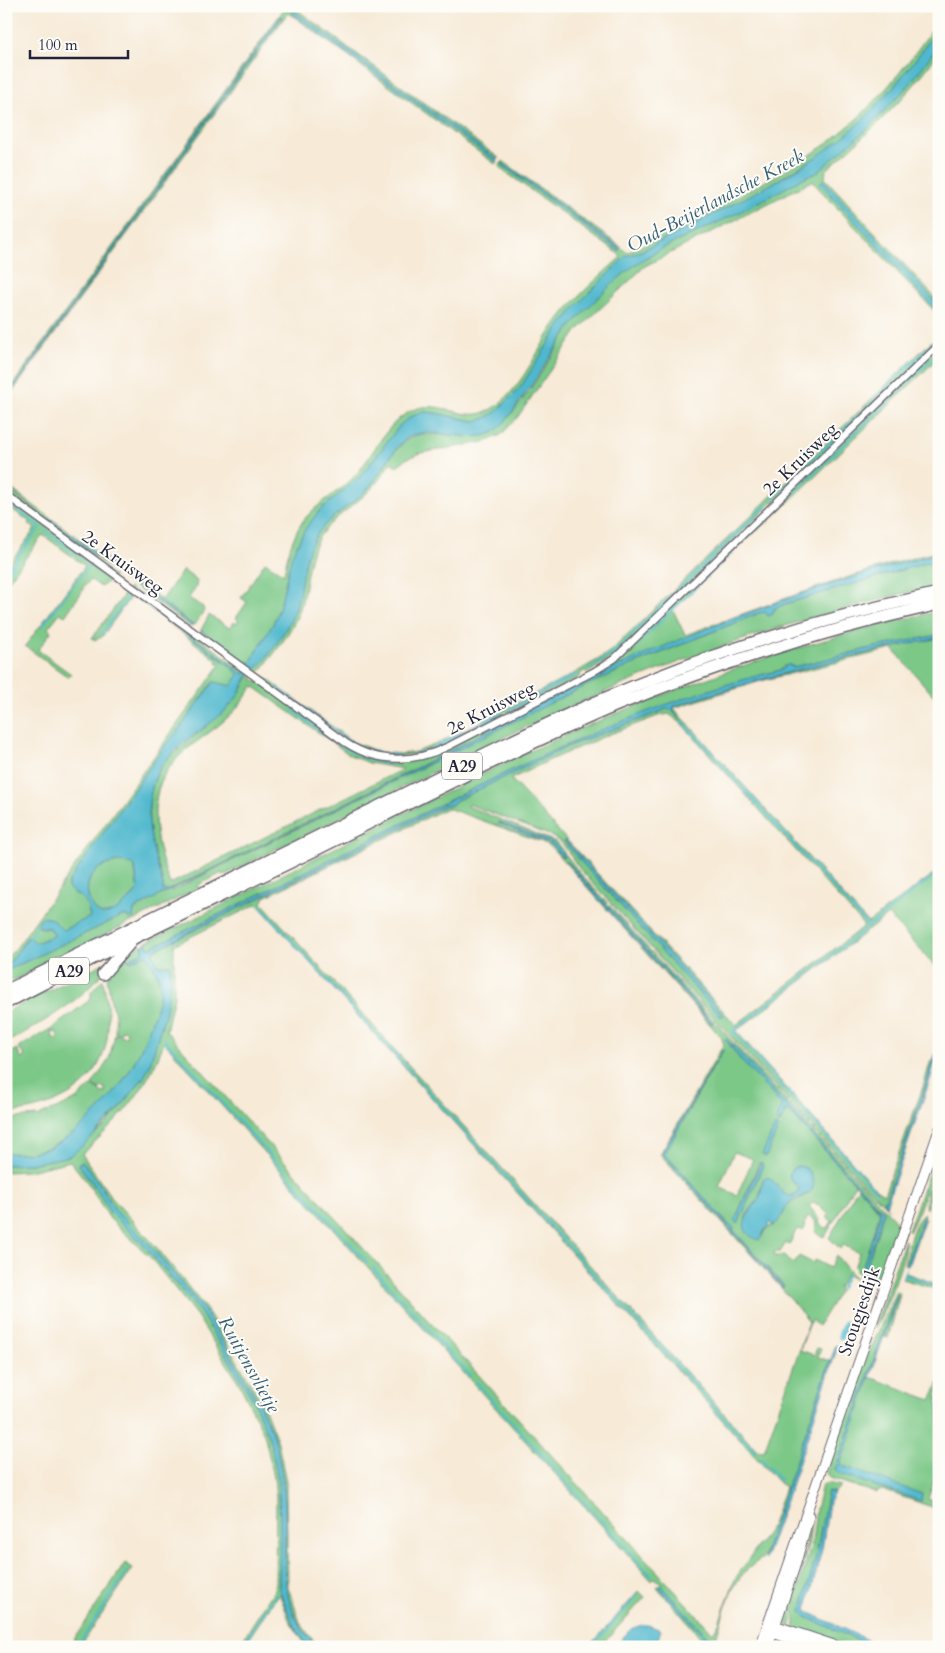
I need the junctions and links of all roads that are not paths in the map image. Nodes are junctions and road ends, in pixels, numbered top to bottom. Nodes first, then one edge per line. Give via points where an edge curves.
1 (939, 345) edge
2 (6, 495) edge
3 (939, 593) edge
4 (939, 604) edge
5 (132, 940) junction
6 (103, 974) dead end
7 (6, 991) edge
8 (6, 1003) edge
9 (939, 1130) edge
10 (772, 1629) junction
11 (827, 1645) edge
12 (760, 1647) edge
13 (768, 1647) edge
14 (812, 1647) edge
15 (840, 1647) edge

1 - 2 street, 2e Kruisweg via 614,659 426,756 382,758 343,741
3 - 7 highway, A29 via 758,642 595,703
4 - 5 highway, A29 via 780,646 620,704 545,737
5 - 6 highway, A29
5 - 8 highway, A29
9 - 10 street, Stougjesdijk via 819,1476 804,1536
10 - 11 street
10 - 12 street
10 - 13 street
10 - 14 street
11 - 15 street

